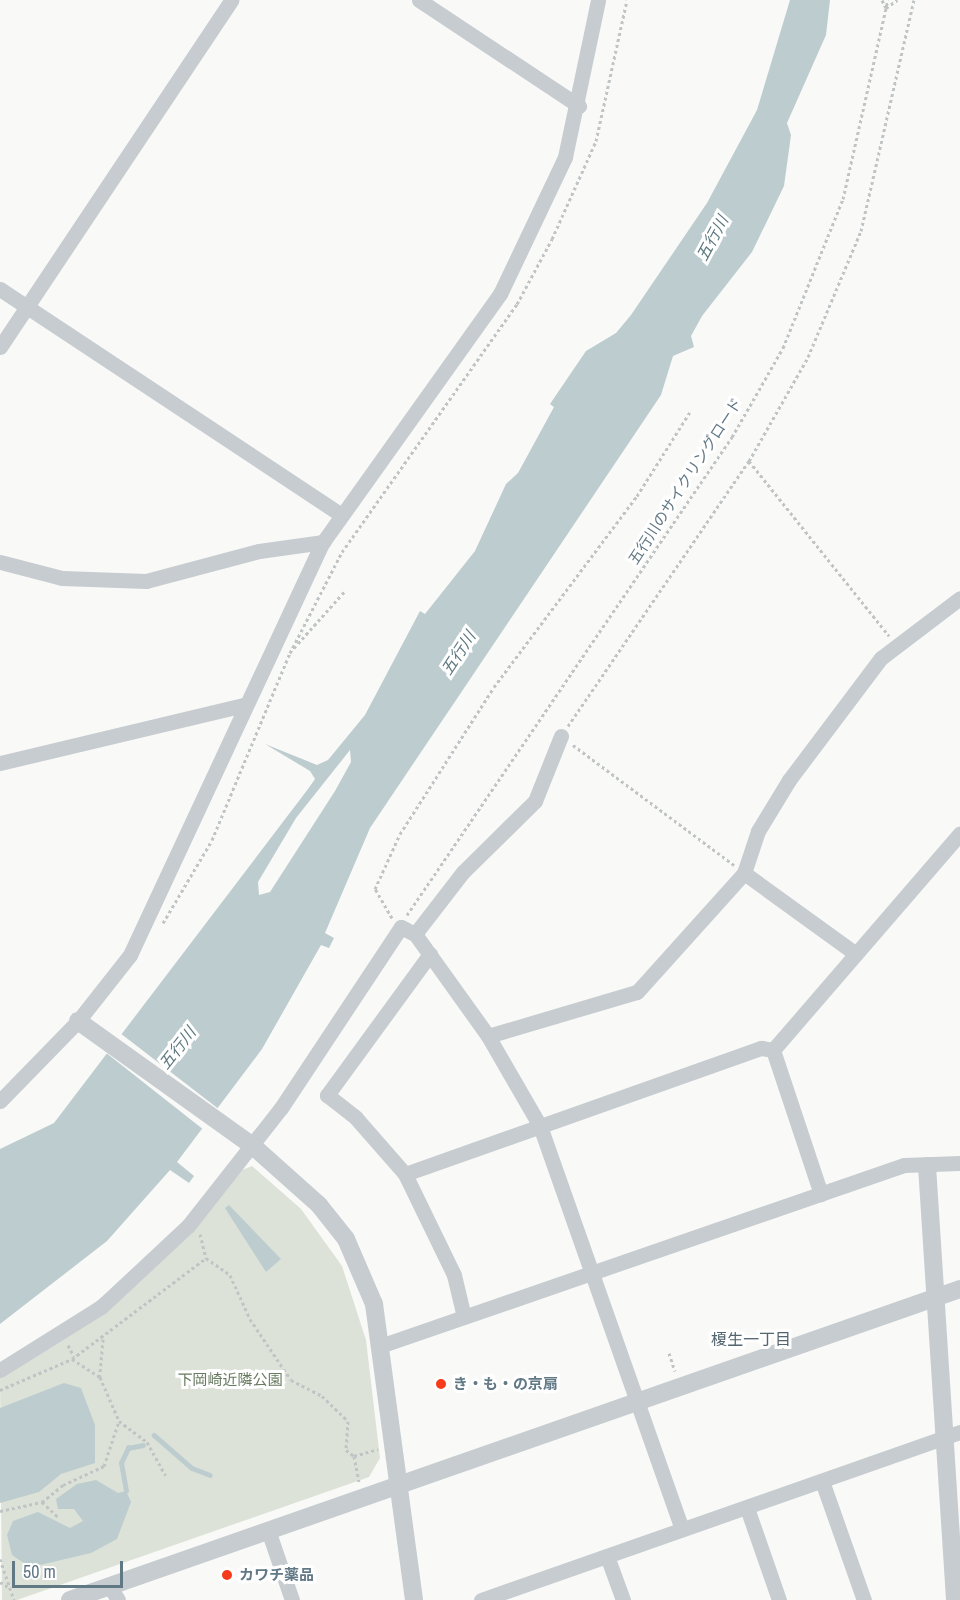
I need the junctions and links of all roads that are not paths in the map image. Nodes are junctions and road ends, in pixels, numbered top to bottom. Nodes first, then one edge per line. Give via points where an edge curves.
1 (231, 0) edge
2 (419, 0) edge
3 (598, 0) edge
4 (579, 106) junction
5 (0, 289) edge
6 (27, 307) junction
7 (0, 347) edge
8 (340, 515) junction
9 (323, 542) junction
10 (0, 562) edge
11 (960, 598) edge
12 (244, 705) junction
13 (561, 736) road end
14 (0, 763) edge
15 (960, 833) edge
16 (744, 873) junction
17 (408, 931) junction
18 (430, 954) junction
19 (856, 954) junction
20 (82, 1022) junction
21 (488, 1036) junction
22 (773, 1050) junction
23 (0, 1101) edge
24 (540, 1125) junction
25 (249, 1146) junction
26 (960, 1163) edge
27 (927, 1166) junction
28 (405, 1174) junction
29 (821, 1194) junction
30 (591, 1274) junction
31 (960, 1289) edge
32 (934, 1298) junction
33 (464, 1317) junction
34 (380, 1346) junction
35 (0, 1370) edge
36 (636, 1402) junction
37 (952, 1435) edge
38 (822, 1481) junction
39 (399, 1483) junction
40 (747, 1508) junction
41 (682, 1529) junction
42 (268, 1530) junction
43 (607, 1556) junction
44 (956, 1571) edge
45 (114, 1593) edge
46 (487, 1599) edge
47 (70, 1600) edge
48 (292, 1600) edge
49 (414, 1600) edge
50 (623, 1600) edge
51 (779, 1600) edge
52 (864, 1600) edge
53 (955, 1600) edge

1 - 6 street
2 - 4 street
3 - 4 street
4 - 8 street via 541,214 500,294
5 - 6 street
6 - 7 street
6 - 8 street
8 - 9 street
9 - 10 street via 125,582 62,578
9 - 12 street
11 - 16 street via 895,645 789,780 758,831
12 - 14 street
12 - 20 street via 224,762 130,955
13 - 17 street via 535,801
15 - 19 street
16 - 19 street
16 - 21 street via 637,992
17 - 18 street
17 - 25 street
18 - 21 street
18 - 28 street via 327,1095 356,1118
19 - 22 street
20 - 23 street
20 - 25 street
21 - 24 street
22 - 24 street via 762,1048
22 - 29 street
24 - 28 street
24 - 30 street
25 - 34 street via 319,1205 346,1239 374,1304
25 - 35 street via 191,1222 101,1307
26 - 27 street
27 - 29 street via 904,1166
27 - 32 street
28 - 33 street via 454,1275
29 - 30 street
30 - 33 street
30 - 36 street
31 - 32 street
32 - 36 street
32 - 37 street
33 - 34 street
34 - 39 street
36 - 39 street
36 - 41 street
37 - 38 street
37 - 44 street
38 - 40 street
38 - 52 street
39 - 42 street
39 - 49 street
40 - 41 street
40 - 51 street
41 - 43 street
42 - 45 street
42 - 48 street
43 - 46 street
43 - 50 street
44 - 53 street
45 - 47 street

